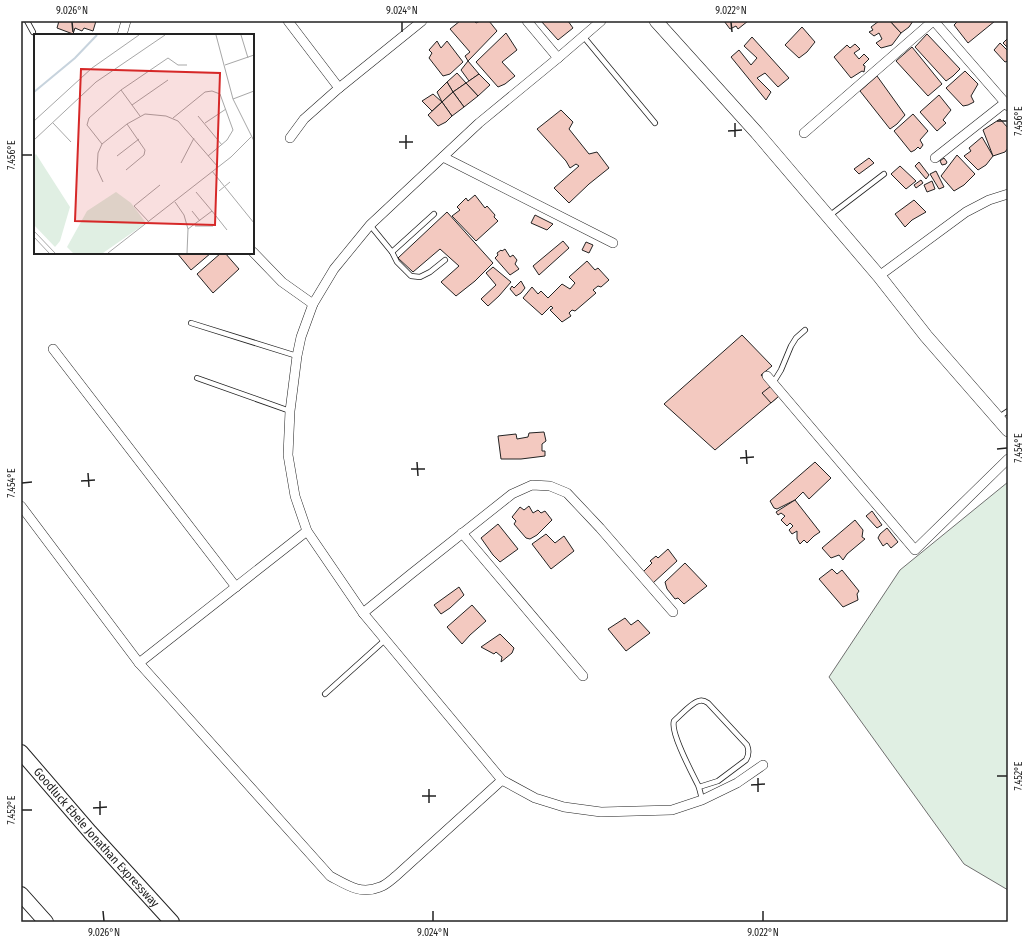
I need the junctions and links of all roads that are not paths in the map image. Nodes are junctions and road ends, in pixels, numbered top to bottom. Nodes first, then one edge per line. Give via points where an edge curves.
1 (27, 21) edge
2 (126, 21) edge
3 (288, 21) edge
4 (422, 21) edge
5 (527, 21) edge
6 (601, 21) edge
7 (934, 21) edge
8 (662, 23) edge
9 (33, 32) dead end
10 (122, 34) edge
11 (583, 36) junction
12 (558, 58) junction
13 (339, 88) junction
14 (1007, 104) edge
15 (655, 123) dead end
16 (804, 133) dead end
17 (290, 138) dead end
18 (443, 157) junction
19 (935, 158) dead end
20 (884, 174) dead end
21 (1008, 194) edge
22 (434, 214) dead end
23 (828, 217) junction
24 (370, 225) junction
25 (613, 243) dead end
26 (392, 252) junction
27 (254, 253) edge
28 (445, 260) dead end
29 (879, 276) junction
30 (313, 304) junction
31 (191, 323) dead end
32 (805, 330) dead end
33 (53, 349) dead end
34 (297, 356) junction
35 (197, 378) dead end
36 (770, 380) joint
37 (290, 411) junction
38 (1003, 414) edge
39 (1008, 430) edge
40 (1008, 459) edge
41 (21, 506) edge
42 (307, 531) junction
43 (462, 533) junction
44 (236, 587) junction
45 (673, 612) dead end
46 (363, 613) junction
47 (386, 640) junction
48 (138, 663) junction
49 (583, 676) dead end
50 (325, 694) dead end
51 (21, 752) edge
52 (763, 765) dead end
53 (502, 780) junction
54 (698, 787) junction
55 (702, 800) junction
56 (21, 894) edge
57 (46, 922) edge
58 (172, 922) edge

1 - 9 lane
2 - 10 street
3 - 13 street
4 - 13 street
5 - 12 street
6 - 11 street
7 - 14 street
7 - 16 street
8 - 23 street
11 - 12 street
11 - 15 lane
12 - 18 street via 479,123
13 - 17 street via 304,119
14 - 19 street
18 - 24 street
18 - 25 street
20 - 23 lane
21 - 29 street via 966,212
22 - 26 lane
23 - 29 street
24 - 26 lane
24 - 30 street via 334,269
26 - 28 lane via 397,262 411,276 420,277
27 - 30 street via 282,282
29 - 38 street via 926,336
30 - 34 street
31 - 34 lane
32 - 36 lane via 791,346 781,370
33 - 44 street
34 - 37 street
35 - 37 lane
36 - 40 street via 915,550
37 - 42 street via 288,454 295,496
38 - 39 street
41 - 48 street
42 - 44 street
42 - 46 street
43 - 45 street via 512,494 532,485 550,486 567,493
43 - 46 street
43 - 49 street
44 - 48 street
46 - 47 street
47 - 50 lane
47 - 53 street
48 - 53 street via 330,876 350,887 366,890 381,887
51 - 58 main road, Goodluck Ebele Jonathan Expressway
52 - 55 street via 737,783
53 - 55 street via 535,798 564,807 601,812 672,810
54 - 54 lane via 718,781 746,760 749,753 747,745 708,702 699,701 673,724 675,735
54 - 55 lane
56 - 57 main road

